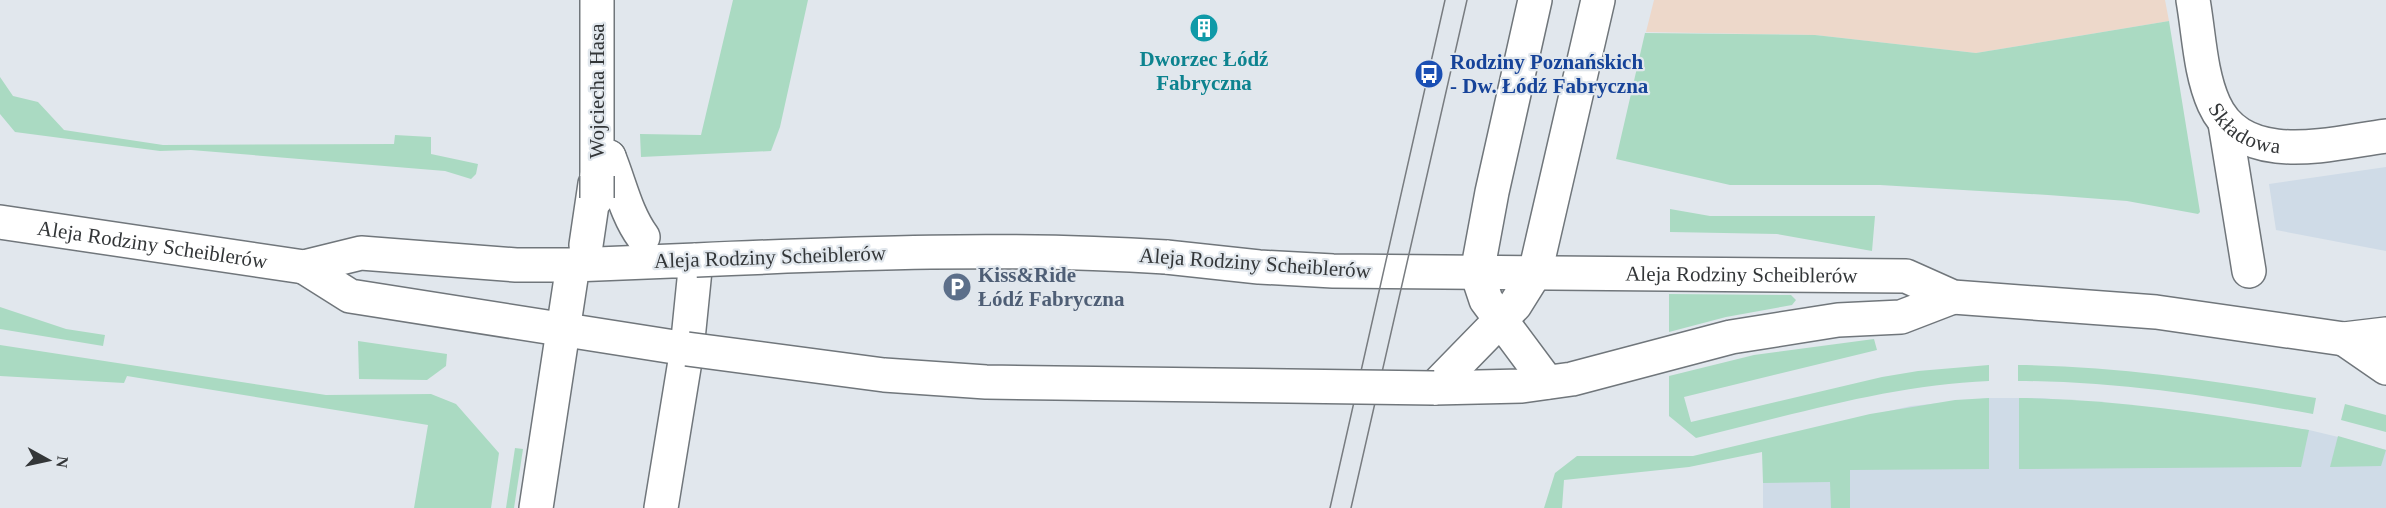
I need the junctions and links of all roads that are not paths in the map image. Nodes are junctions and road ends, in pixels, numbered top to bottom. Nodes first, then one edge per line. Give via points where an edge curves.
1 (597, 0) edge
2 (1535, 0) edge
3 (1598, 0) edge
4 (2193, 0) edge
5 (2226, 123) junction
6 (2386, 135) edge
7 (597, 187) dead end
8 (0, 222) edge
9 (643, 237) dead end
10 (579, 255) junction
11 (696, 260) junction
12 (304, 267) junction
13 (2249, 271) dead end
14 (1477, 273) junction
15 (1535, 273) junction
16 (1953, 297) junction
17 (1501, 322) junction
18 (563, 330) junction
19 (2386, 334) edge
20 (2344, 339) junction
21 (687, 349) junction
22 (2386, 368) edge
23 (1547, 382) junction
24 (1434, 388) junction
25 (536, 508) edge
26 (662, 508) edge

1 - 7 main road, Wojciecha Hasa
2 - 14 main road
3 - 15 main road
4 - 5 main road, Składowa via 2207,82
5 - 6 main road, Składowa via 2252,140 2288,148
5 - 13 main road
8 - 12 main road, Aleja Rodziny Scheiblerów
9 - 10 main road, Wojciecha Hasa via 629,214 609,157 595,184
10 - 11 main road, Aleja Rodziny Scheiblerów
10 - 12 main road, Aleja Rodziny Scheiblerów via 516,266 361,253
10 - 18 main road
11 - 14 main road, Aleja Rodziny Scheiblerów, bridge via 858,252 1095,253 1302,270
11 - 21 main road
12 - 18 main road, Aleja Rodziny Scheiblerów via 350,296
14 - 15 main road, Aleja Rodziny Scheiblerów
14 - 17 main road via 1486,300
15 - 16 main road, Aleja Rodziny Scheiblerów via 1906,276
15 - 17 main road
16 - 20 main road, Aleja Rodziny Scheiblerów via 2156,312
16 - 23 main road, Aleja Rodziny Scheiblerów via 1901,317 1774,329
17 - 23 main road
17 - 24 main road
18 - 21 main road, Aleja Rodziny Scheiblerów
18 - 25 main road
19 - 20 main road, Aleja Rodziny Scheiblerów
20 - 22 main road, Aleja Rodziny Scheiblerów
21 - 24 main road, Aleja Rodziny Scheiblerów, bridge via 884,375 986,382
21 - 26 main road
23 - 24 main road, Aleja Rodziny Scheiblerów

